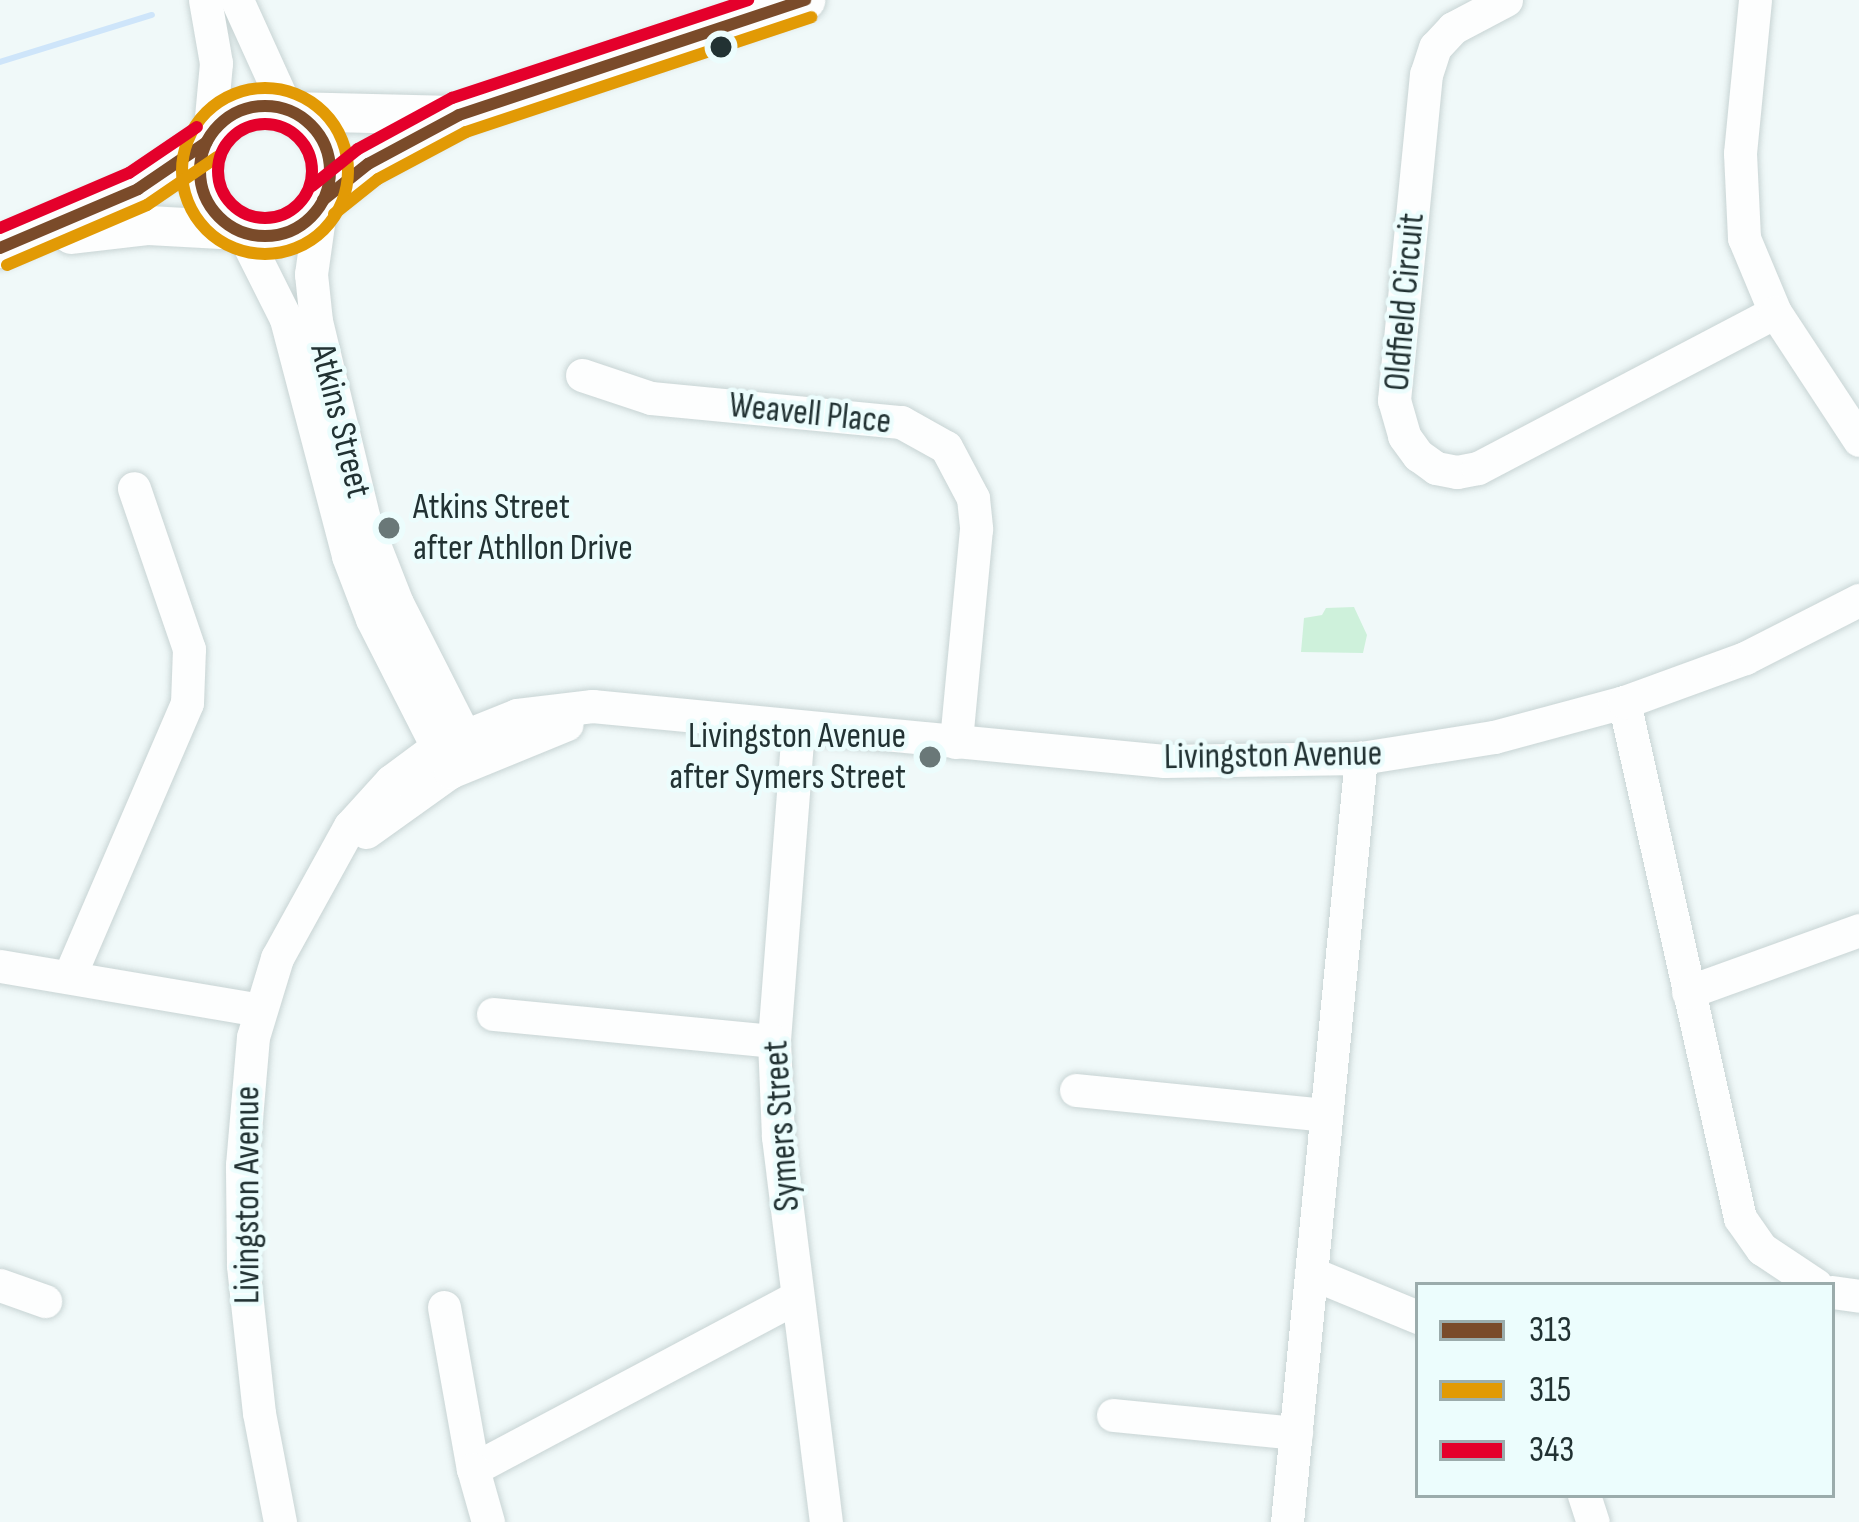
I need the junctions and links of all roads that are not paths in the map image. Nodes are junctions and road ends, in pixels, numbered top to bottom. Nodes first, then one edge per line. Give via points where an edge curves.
1 (206, 0) edge
2 (237, 0) edge
3 (805, 0) edge
4 (1506, 0) edge
5 (1755, 0) edge
6 (288, 110) junction
7 (459, 115) junction
8 (208, 140) junction
9 (322, 202) junction
10 (240, 231) junction
11 (9, 245) edge
12 (1775, 312) junction
13 (582, 375) dead end
14 (1859, 440) edge
15 (134, 488) dead end
16 (1859, 600) edge
17 (419, 681) junction
18 (1624, 702) junction
19 (517, 715) junction
20 (661, 715) junction
21 (798, 728) junction
22 (956, 742) junction
23 (456, 753) junction
24 (1361, 758) junction
25 (391, 781) junction
26 (318, 880) junction
27 (1859, 930) edge
28 (0, 966) edge
29 (69, 977) junction
30 (1688, 992) junction
31 (259, 1010) junction
32 (493, 1014) dead end
33 (774, 1041) junction
34 (1076, 1090) dead end
35 (1326, 1114) junction
36 (1311, 1273) junction
37 (1812, 1282) edge
38 (0, 1285) edge
39 (797, 1297) junction
40 (45, 1301) dead end
41 (444, 1307) dead end
42 (1415, 1316) edge
43 (1114, 1415) dead end
44 (1295, 1433) junction
45 (472, 1469) junction
46 (280, 1522) edge
47 (488, 1522) edge
48 (826, 1522) edge
49 (1287, 1522) edge

1 - 8 street via 216,63
2 - 6 street
3 - 7 main road
4 - 12 street, Oldfield Circuit via 1453,28 1426,74 1394,400 1418,455 1436,468 1478,468
5 - 12 street via 1740,195 1744,238
6 - 7 main road
6 - 8 main road via 243,110
6 - 9 main road via 326,148
7 - 9 main road via 368,164
8 - 10 main road via 204,193
8 - 11 main road via 138,189
9 - 10 main road via 286,232
9 - 17 street, Atkins Street via 311,274 316,321 364,519
10 - 11 main road via 148,225
10 - 17 street, Atkins Street via 286,319 348,556
12 - 14 street
13 - 22 street, Weavell Place via 651,398 901,422 946,447 973,498 976,529
15 - 29 street via 185,632 188,704
16 - 18 street, Livingston Avenue via 1745,658
17 - 19 street
17 - 23 street, Atkins Street
17 - 25 street
18 - 24 street, Livingston Avenue via 1494,736
18 - 30 street
19 - 20 street, Livingston Avenue via 592,706
19 - 23 street, Livingston Avenue
20 - 21 street, Livingston Avenue
20 - 23 street, Livingston Avenue via 616,714
21 - 22 street, Livingston Avenue
21 - 33 street, Symers Street
22 - 24 street, Livingston Avenue via 1184,762
23 - 25 street, Livingston Avenue
23 - 26 street, Livingston Avenue
24 - 35 street
25 - 26 street, Livingston Avenue via 350,826
26 - 31 street, Livingston Avenue
27 - 30 street
28 - 29 street
29 - 31 street
30 - 37 street via 1740,1218 1762,1249
31 - 46 street, Livingston Avenue via 244,1115 243,1265
32 - 33 street
33 - 39 street, Symers Street
34 - 35 street
35 - 36 street
36 - 42 street
36 - 44 street
38 - 40 street
39 - 45 street
39 - 48 street, Symers Street
41 - 45 street
43 - 44 street
44 - 49 street
45 - 47 street

